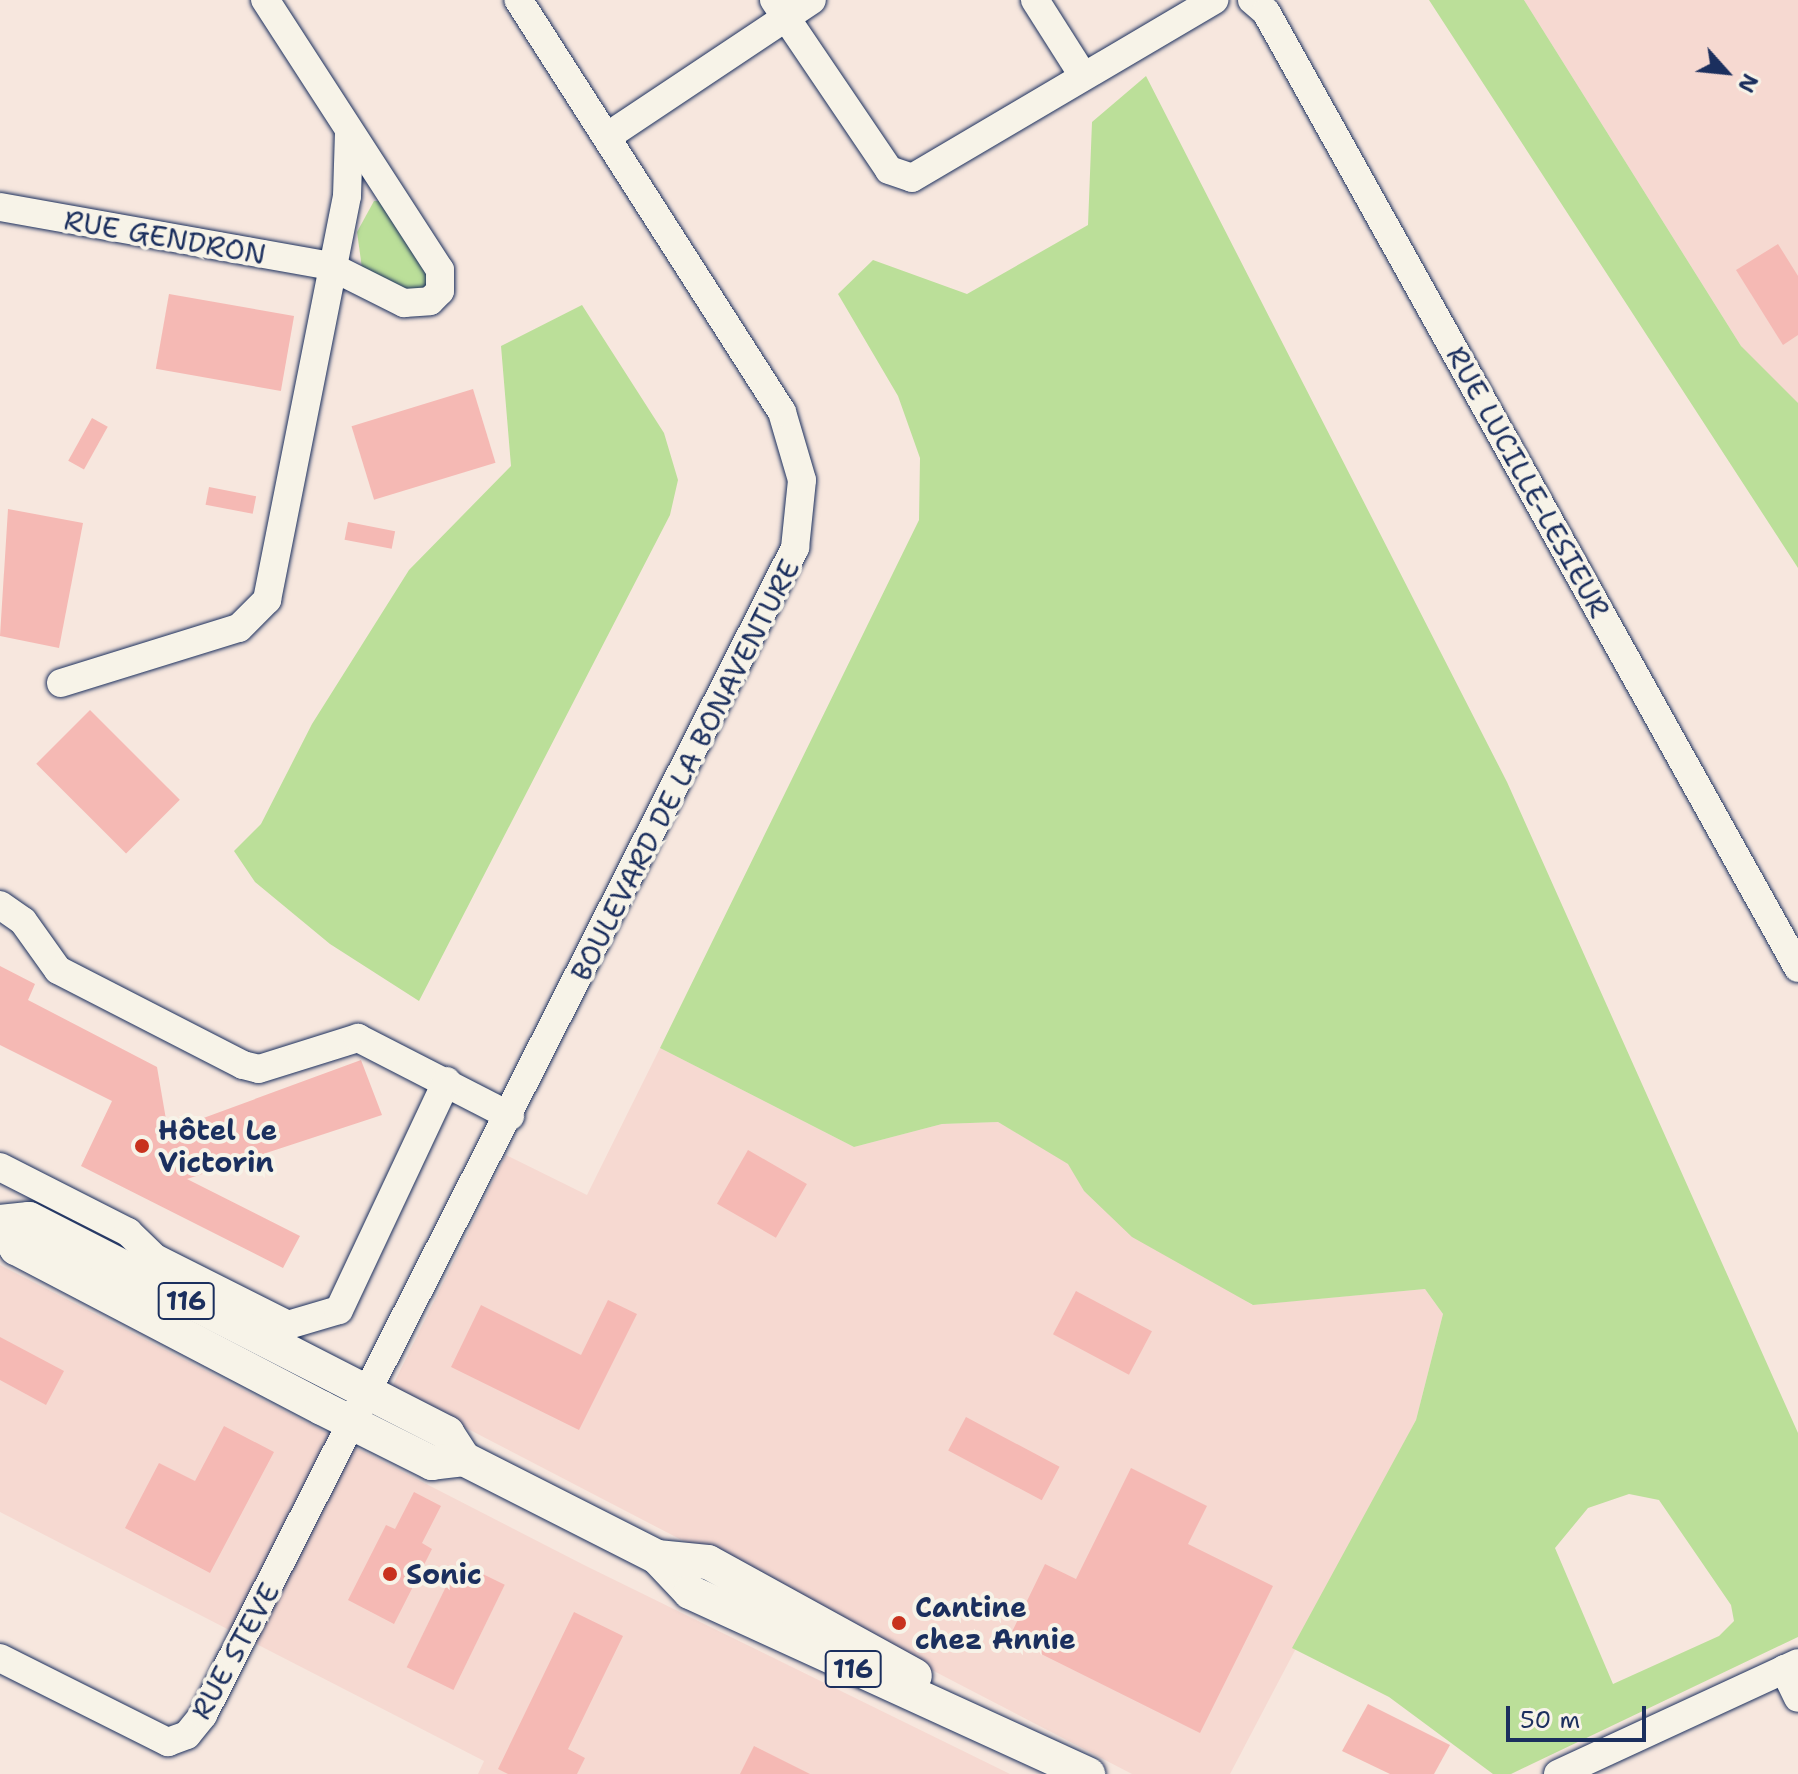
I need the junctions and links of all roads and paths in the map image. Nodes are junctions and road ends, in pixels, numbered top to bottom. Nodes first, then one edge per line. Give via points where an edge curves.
1 (265, 0) edge
2 (519, 0) edge
3 (812, 0) edge
4 (1035, 0) edge
5 (1214, 0) edge
6 (1252, 0) edge
7 (779, 9) edge
8 (1082, 74) junction
9 (349, 132) junction
10 (608, 136) junction
11 (0, 207) edge
12 (330, 266) junction
13 (61, 683) dead end
14 (0, 905) edge
15 (1798, 968) edge
16 (447, 1081) junction
17 (510, 1116) junction
18 (0, 1167) edge
19 (0, 1222) edge
20 (362, 1410) junction
21 (0, 1658) edge
22 (1791, 1666) edge
23 (1798, 1698) edge
24 (1074, 1767) edge
25 (1558, 1774) edge

1 - 9 street
2 - 10 street, BOULEVARD DE LA BONAVENTURE
3 - 7 street
4 - 8 street
5 - 8 street
6 - 15 street, RUE LUCILLE-LESIEUR via 1266,12
7 - 8 street via 899,176 912,178
7 - 10 street
9 - 12 street via 347,196
9 - 12 street, RUE GENDRON via 440,270 440,291 418,305 404,303
10 - 17 street, BOULEVARD DE LA BONAVENTURE via 782,412 798,447 803,511 781,586
11 - 12 street, RUE GENDRON
12 - 13 street via 267,600 239,628
14 - 16 street via 23,921 58,970 243,1065 259,1069 358,1038
16 - 17 street
16 - 18 street via 339,1310 288,1325 155,1258 128,1232
17 - 20 street, BOULEVARD DE LA BONAVENTURE
19 - 20 main road, 116 via 29,1219
20 - 21 street, RUE STEVE via 187,1735 168,1742 151,1736
20 - 24 main road, 116 via 447,1433 464,1459 657,1557 708,1562
22 - 23 street
22 - 25 street

